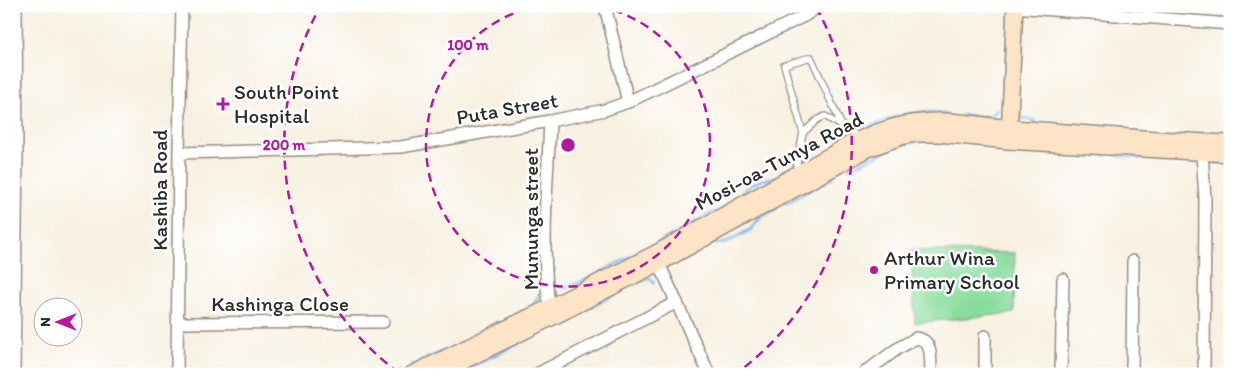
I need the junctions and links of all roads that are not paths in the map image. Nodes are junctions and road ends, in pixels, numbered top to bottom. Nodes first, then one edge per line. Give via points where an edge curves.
1 (16, 6) edge
2 (182, 6) edge
3 (605, 6) edge
4 (819, 6) edge
5 (1015, 7) edge
6 (1230, 24) edge
7 (628, 102) junction
8 (550, 121) junction
9 (842, 126) junction
10 (803, 133) junction
11 (1009, 134) junction
12 (862, 138) junction
13 (1230, 143) edge
14 (12, 152) edge
15 (178, 153) junction
16 (1202, 153) junction
17 (1230, 154) edge
18 (795, 175) junction
19 (657, 258) junction
20 (1133, 261) dead end
21 (1062, 279) dead end
22 (677, 302) junction
23 (553, 312) junction
24 (383, 322) dead end
25 (178, 323) junction
26 (985, 336) dead end
27 (417, 373) edge
28 (14, 374) edge
29 (178, 374) edge
30 (437, 374) edge
31 (537, 374) edge
32 (709, 374) edge
33 (863, 374) edge
34 (931, 374) edge
35 (985, 374) edge
36 (1061, 374) edge
37 (1132, 374) edge
38 (1204, 374) edge

1 - 14 street
2 - 15 street, Kashiba Road
3 - 7 street
4 - 7 street, Puta Street
5 - 6 street
5 - 11 main road
7 - 8 street, Puta Street
8 - 15 street, Puta Street via 395,147
8 - 23 street, Mununga street via 545,256
9 - 10 lane via 825,116
9 - 10 lane via 811,57 784,65
9 - 12 lane
10 - 18 lane
11 - 12 main road, Mosi-oa-Tunya Road via 923,121 892,127
11 - 13 main road, Mosi-oa-Tunya Road
11 - 16 main road, Mosi-oa-Tunya Road
11 - 19 main road, Mosi-oa-Tunya Road via 914,134 887,142
12 - 18 main road, Mosi-oa-Tunya Road
14 - 28 street
15 - 25 street, Kashiba Road
16 - 17 main road, Mosi-oa-Tunya Road
16 - 38 street via 1205,198
18 - 19 main road, Mosi-oa-Tunya Road
19 - 22 street
19 - 23 main road, Mosi-oa-Tunya Road
20 - 37 street
21 - 36 street
22 - 31 street
22 - 32 street
23 - 27 main road, Mosi-oa-Tunya Road
23 - 30 main road, Mosi-oa-Tunya Road
24 - 25 street, Kashinga Close
25 - 29 street, Kashiba Road
26 - 35 street
33 - 34 street via 916,338 928,345

